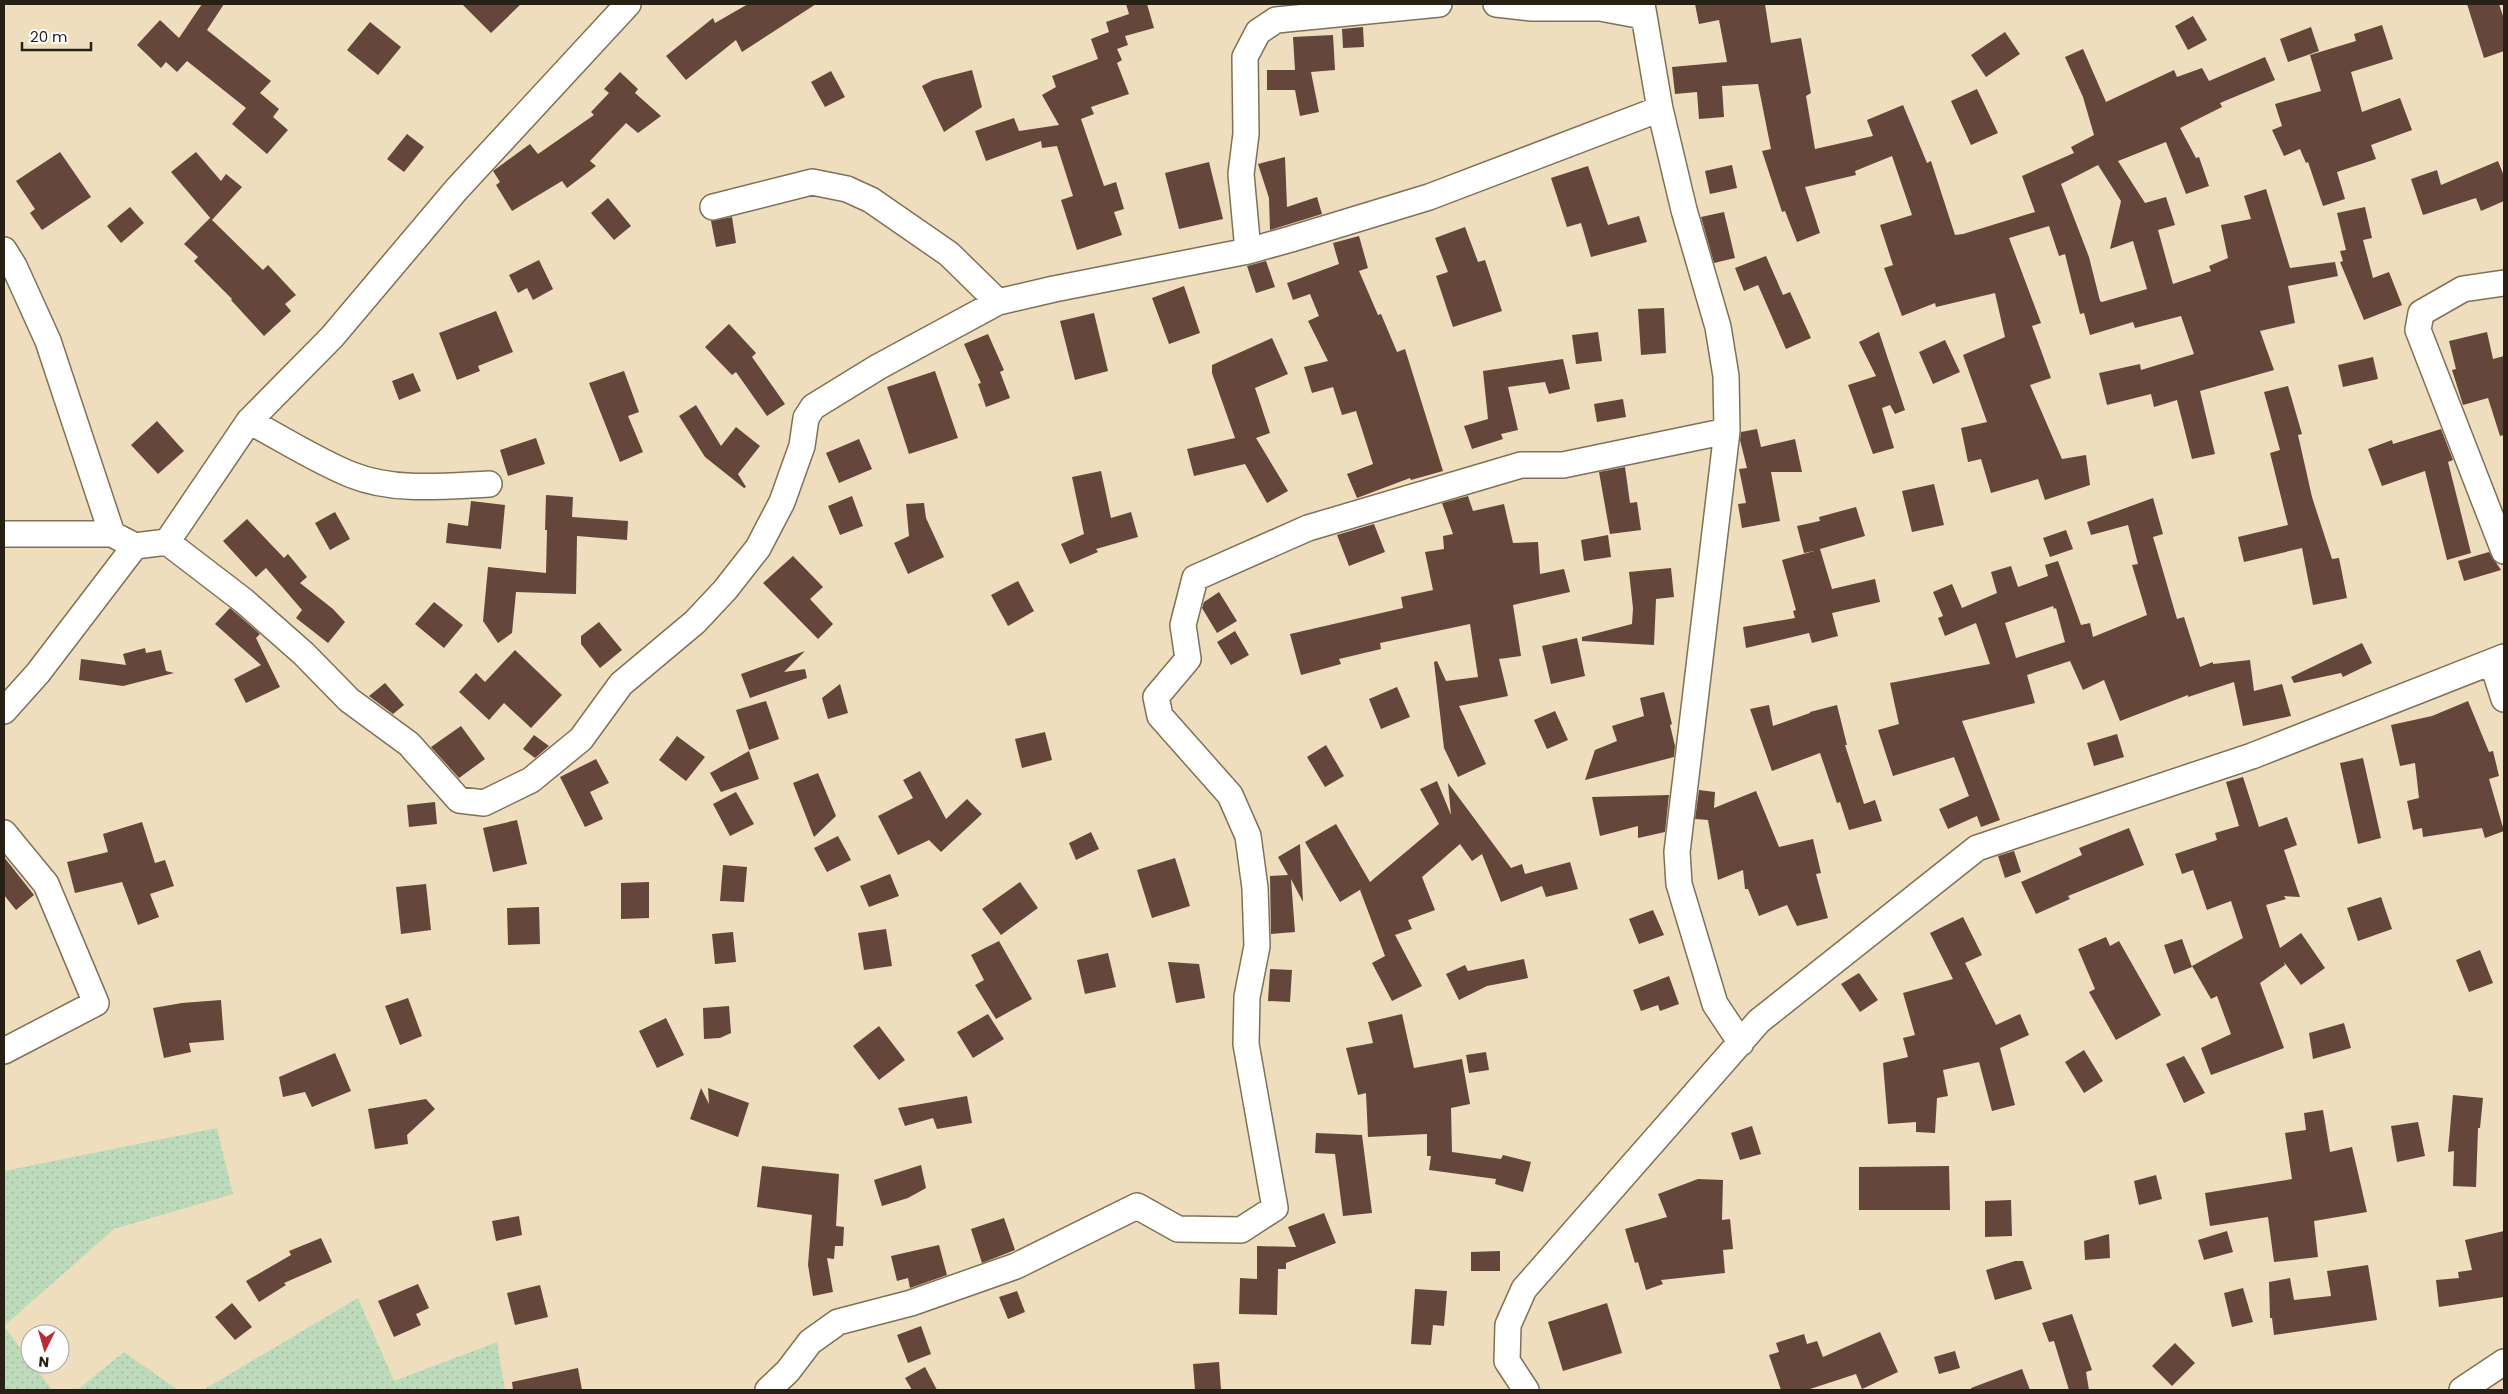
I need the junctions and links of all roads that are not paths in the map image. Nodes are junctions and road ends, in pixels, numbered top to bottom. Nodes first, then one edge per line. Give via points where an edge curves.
1 (628, 4) edge
2 (1439, 4) edge
3 (1496, 4) edge
4 (1643, 10) edge
5 (1660, 109) junction
6 (713, 207) dead end
7 (4, 250) edge
8 (1248, 251) junction
9 (2504, 283) edge
10 (998, 302) junction
11 (249, 421) junction
12 (1726, 431) junction
13 (489, 484) dead end
14 (4, 534) edge
15 (112, 534) junction
16 (167, 542) junction
17 (135, 546) junction
18 (2504, 551) edge
19 (2498, 659) edge
20 (2504, 700) edge
21 (4, 710) edge
22 (4, 833) edge
23 (1741, 1043) junction
24 (4, 1051) edge
25 (2504, 1362) edge
26 (768, 1390) edge
27 (1526, 1390) edge
28 (2462, 1390) edge

1 - 11 street via 456,190 332,337
2 - 8 street via 1276,20 1258,32 1245,57 1246,134 1241,174
3 - 4 street via 1532,8
4 - 5 street
5 - 8 street via 1429,197
5 - 12 street via 1684,210 1718,327 1726,376
6 - 10 street via 812,182 847,189 871,200 949,254
7 - 15 street via 48,341
8 - 10 street
9 - 18 street via 2463,289 2421,314 2418,330
10 - 16 street via 878,367 813,407 806,418 802,446 782,502 758,548 725,590 695,622 621,684 581,740 531,780 484,803 459,800 409,744 349,700 304,654
11 - 13 street via 352,475 389,484
11 - 16 street
12 - 23 street via 1677,852 1679,884 1716,1004
12 - 26 street via 1563,466 1521,465 1308,528 1195,578 1183,626 1188,659 1156,697 1160,716 1230,795 1248,836 1256,888 1257,946 1247,997 1246,1044 1275,1208 1241,1230 1178,1229 1137,1206 1016,1266 911,1303 838,1322 810,1342 788,1371
14 - 15 street
15 - 17 street
16 - 17 street
17 - 21 street via 38,674
19 - 20 street
19 - 23 street via 2252,756 1977,848 1786,997 1759,1021
22 - 24 street via 46,884 96,1004
23 - 27 street via 1524,1288 1508,1325 1507,1361
25 - 28 street

